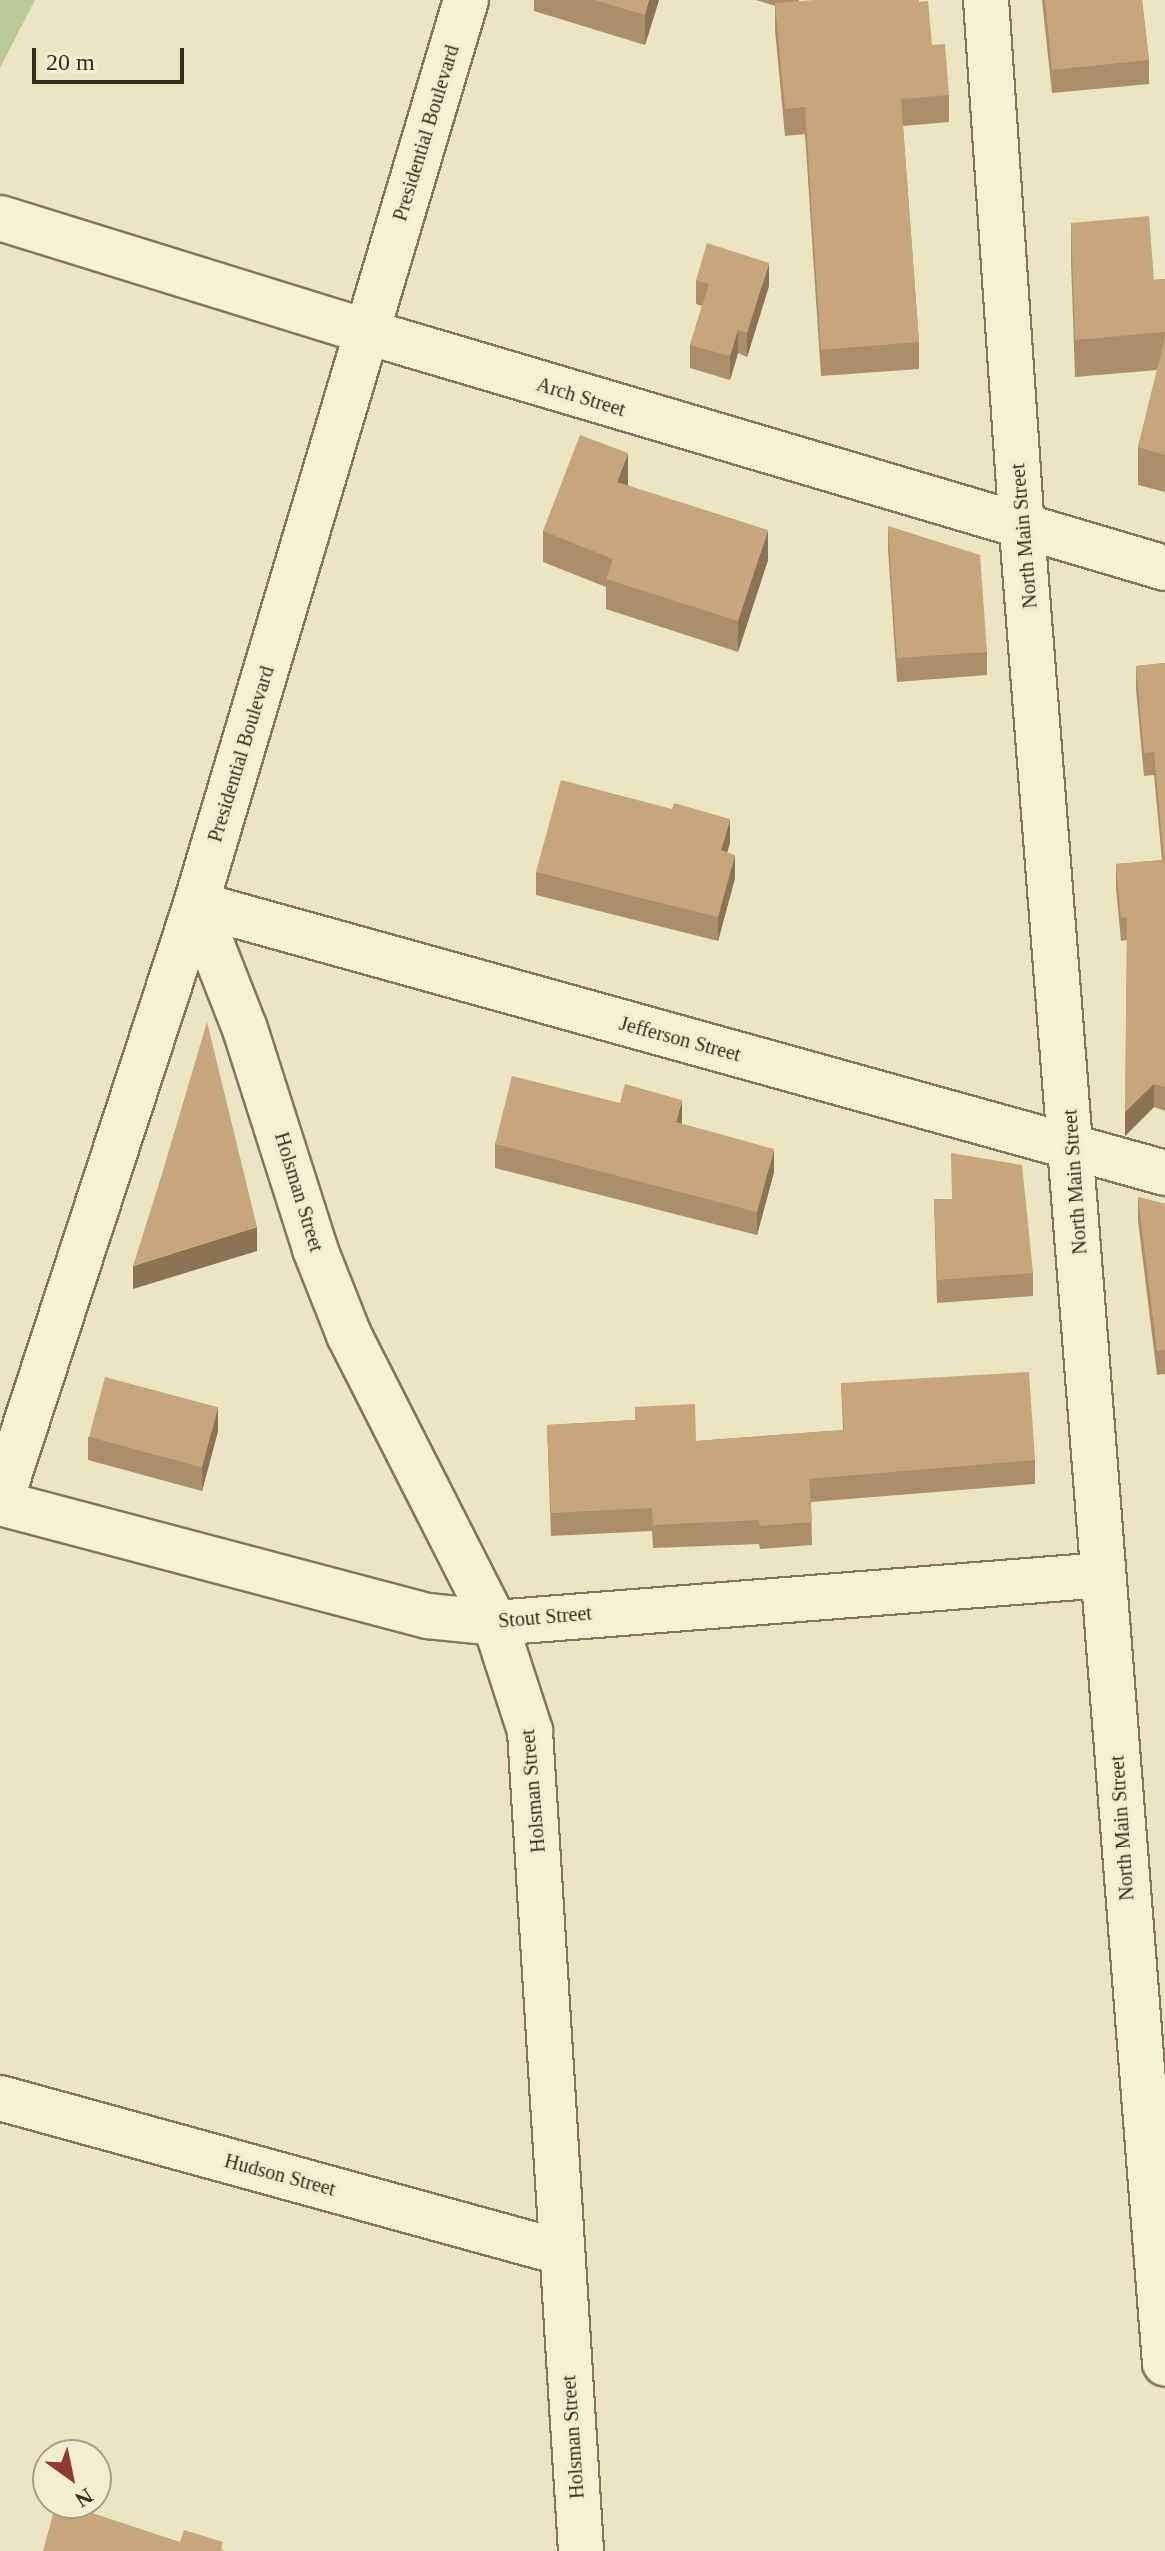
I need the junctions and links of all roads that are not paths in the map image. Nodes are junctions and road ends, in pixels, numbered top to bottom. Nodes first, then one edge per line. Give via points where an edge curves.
1 (466, 0) edge
2 (986, 0) edge
3 (0, 218) edge
4 (364, 331) junction
5 (1022, 530) junction
6 (1165, 568) edge
7 (196, 904) junction
8 (1072, 1147) junction
9 (1165, 1173) edge
10 (0, 1503) edge
11 (1103, 1575) junction
12 (495, 1623) junction
13 (0, 2098) edge
14 (560, 2252) junction
15 (1165, 2363) edge
16 (581, 2551) edge

1 - 4 street, Presidential Boulevard
2 - 5 street, North Main Street
3 - 4 street, Arch Street
4 - 5 street, Arch Street
4 - 7 street, Presidential Boulevard
5 - 6 street, Arch Street
5 - 8 street, North Main Street
7 - 8 street, Jefferson Street
7 - 10 street, Presidential Boulevard
7 - 12 street, Holsman Street via 245,1029 315,1249 349,1335
8 - 9 street, Jefferson Street
8 - 11 street, North Main Street
10 - 12 street, Stout Street via 428,1616
11 - 12 street, Stout Street
11 - 15 street, North Main Street
12 - 14 street, Holsman Street via 530,1731
13 - 14 street, Hudson Street
14 - 16 street, Holsman Street

